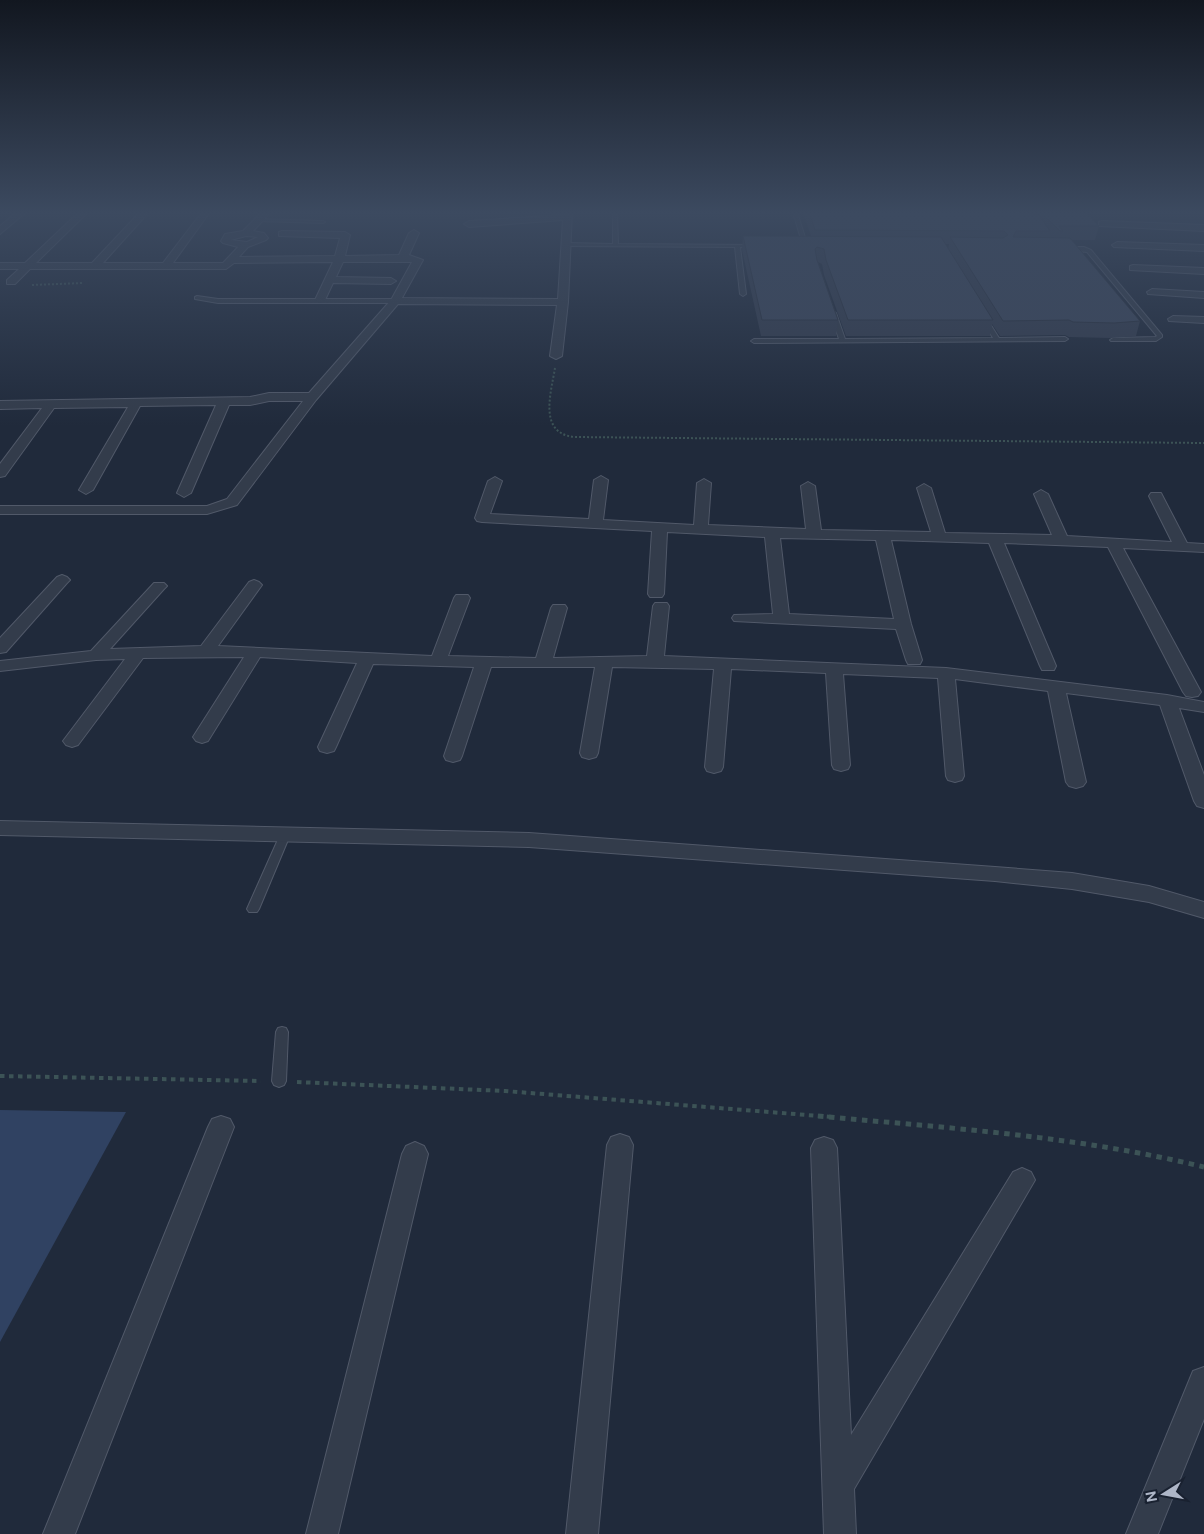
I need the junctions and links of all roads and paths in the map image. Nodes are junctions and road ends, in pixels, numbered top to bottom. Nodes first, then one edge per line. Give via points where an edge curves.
1 (77, 284) edge
2 (328, 284) edge
3 (406, 284) edge
4 (564, 284) edge
5 (742, 284) edge
6 (1116, 284) edge
7 (24, 286) dead end
8 (1152, 292) dead end
9 (743, 294) dead end
10 (1204, 295) edge
11 (197, 298) dead end
12 (320, 300) dead end
13 (395, 301) junction
14 (563, 302) junction
15 (831, 306) edge
16 (982, 315) edge
17 (1173, 319) dead end
18 (1204, 320) edge
19 (1065, 339) edge
20 (842, 340) junction
21 (997, 340) junction
22 (1114, 340) edge
23 (754, 341) dead end
24 (556, 356) joint
25 (309, 401) junction
26 (224, 402) junction
27 (136, 403) junction
28 (51, 404) junction
29 (0, 405) edge
30 (1204, 444) edge
31 (0, 473) edge
32 (601, 480) dead end
33 (495, 481) dead end
34 (704, 483) dead end
35 (808, 486) dead end
36 (924, 488) dead end
37 (86, 490) dead end
38 (184, 493) dead end
39 (1041, 494) dead end
40 (1156, 496) dead end
41 (0, 510) edge
42 (595, 524) junction
43 (660, 527) junction
44 (702, 529) junction
45 (772, 533) junction
46 (814, 534) junction
47 (882, 536) junction
48 (939, 536) junction
49 (996, 539) junction
50 (1061, 540) junction
51 (1113, 543) junction
52 (1181, 546) junction
53 (1204, 548) edge
54 (62, 580) dead end
55 (254, 585) dead end
56 (158, 586) dead end
57 (462, 598) dead end
58 (559, 608) dead end
59 (740, 618) dead end
60 (782, 619) junction
61 (904, 624) junction
62 (0, 648) edge
63 (206, 651) junction
64 (139, 652) junction
65 (255, 652) junction
66 (96, 655) junction
67 (367, 659) junction
68 (914, 660) dead end
69 (438, 661) junction
70 (655, 661) junction
71 (484, 662) junction
72 (604, 662) junction
73 (542, 663) junction
74 (6, 665) edge
75 (723, 665) junction
76 (1048, 666) dead end
77 (834, 670) junction
78 (946, 674) junction
79 (0, 678) edge
80 (1056, 686) junction
81 (1192, 692) dead end
82 (1167, 700) junction
83 (1204, 707) edge
84 (202, 737) dead end
85 (72, 741) dead end
86 (327, 747) dead end
87 (589, 753) dead end
88 (453, 756) dead end
89 (841, 765) dead end
90 (714, 767) dead end
91 (955, 776) dead end
92 (1076, 782) dead end
93 (1204, 801) edge
94 (0, 828) edge
95 (285, 835) junction
96 (253, 910) dead end
97 (1204, 910) edge
98 (282, 1032) dead end
99 (0, 1076) edge
100 (279, 1081) junction
101 (221, 1127) dead end
102 (620, 1145) dead end
103 (824, 1148) dead end
104 (415, 1154) dead end
105 (1204, 1167) edge
106 (1022, 1180) dead end
107 (1204, 1382) edge
108 (838, 1486) junction
109 (60, 1534) edge
110 (322, 1534) edge
111 (582, 1534) edge
112 (840, 1534) edge
113 (1142, 1534) edge

1 - 7 path
2 - 12 street
3 - 13 street
4 - 14 street
5 - 9 lane
6 - 22 lane via 1160,336 1156,339
8 - 10 street
11 - 13 lane via 218,301
13 - 14 street
13 - 25 street
14 - 24 street
15 - 20 lane
16 - 21 lane
17 - 18 street
19 - 21 lane
20 - 21 lane
20 - 23 lane
24 - 30 path via 549,416 554,430 564,436
25 - 26 street via 264,405 250,401
25 - 41 street via 248,483 232,502 220,507 192,510
26 - 27 street
26 - 38 street
27 - 28 street
27 - 37 street
28 - 29 street
28 - 31 street
32 - 42 street
33 - 42 street via 482,518
34 - 44 street
35 - 46 street
36 - 48 street
39 - 50 street
40 - 52 street
42 - 43 street
43 - 44 street
43 - 70 street
44 - 45 street
45 - 46 street
45 - 60 street
46 - 47 street
47 - 48 street
47 - 61 street
48 - 49 street
49 - 50 street
49 - 76 street
50 - 51 street
51 - 52 street
51 - 81 street
52 - 53 street
54 - 62 street
55 - 63 street
56 - 66 street
57 - 69 street
58 - 73 street
59 - 60 street
60 - 61 street
61 - 68 street
63 - 64 street
63 - 65 street
64 - 66 street
64 - 85 street
65 - 67 street
65 - 84 street
66 - 74 street
67 - 69 street
67 - 86 street
69 - 71 street
70 - 72 street
70 - 75 street
71 - 73 street
71 - 88 street
72 - 73 street
72 - 87 street
74 - 79 street
75 - 77 street
75 - 90 street
77 - 78 street
77 - 89 street
78 - 80 street
78 - 91 street
80 - 82 street
80 - 92 street
82 - 83 street
82 - 93 street
94 - 95 street
95 - 96 lane
95 - 97 street via 529,840 995,874 1072,881 1149,894
98 - 100 lane
99 - 100 path
100 - 105 path via 674,1103 1043,1137 1162,1155
101 - 109 street
102 - 111 street
103 - 108 street
104 - 110 street
106 - 108 street
107 - 113 street
108 - 112 street

